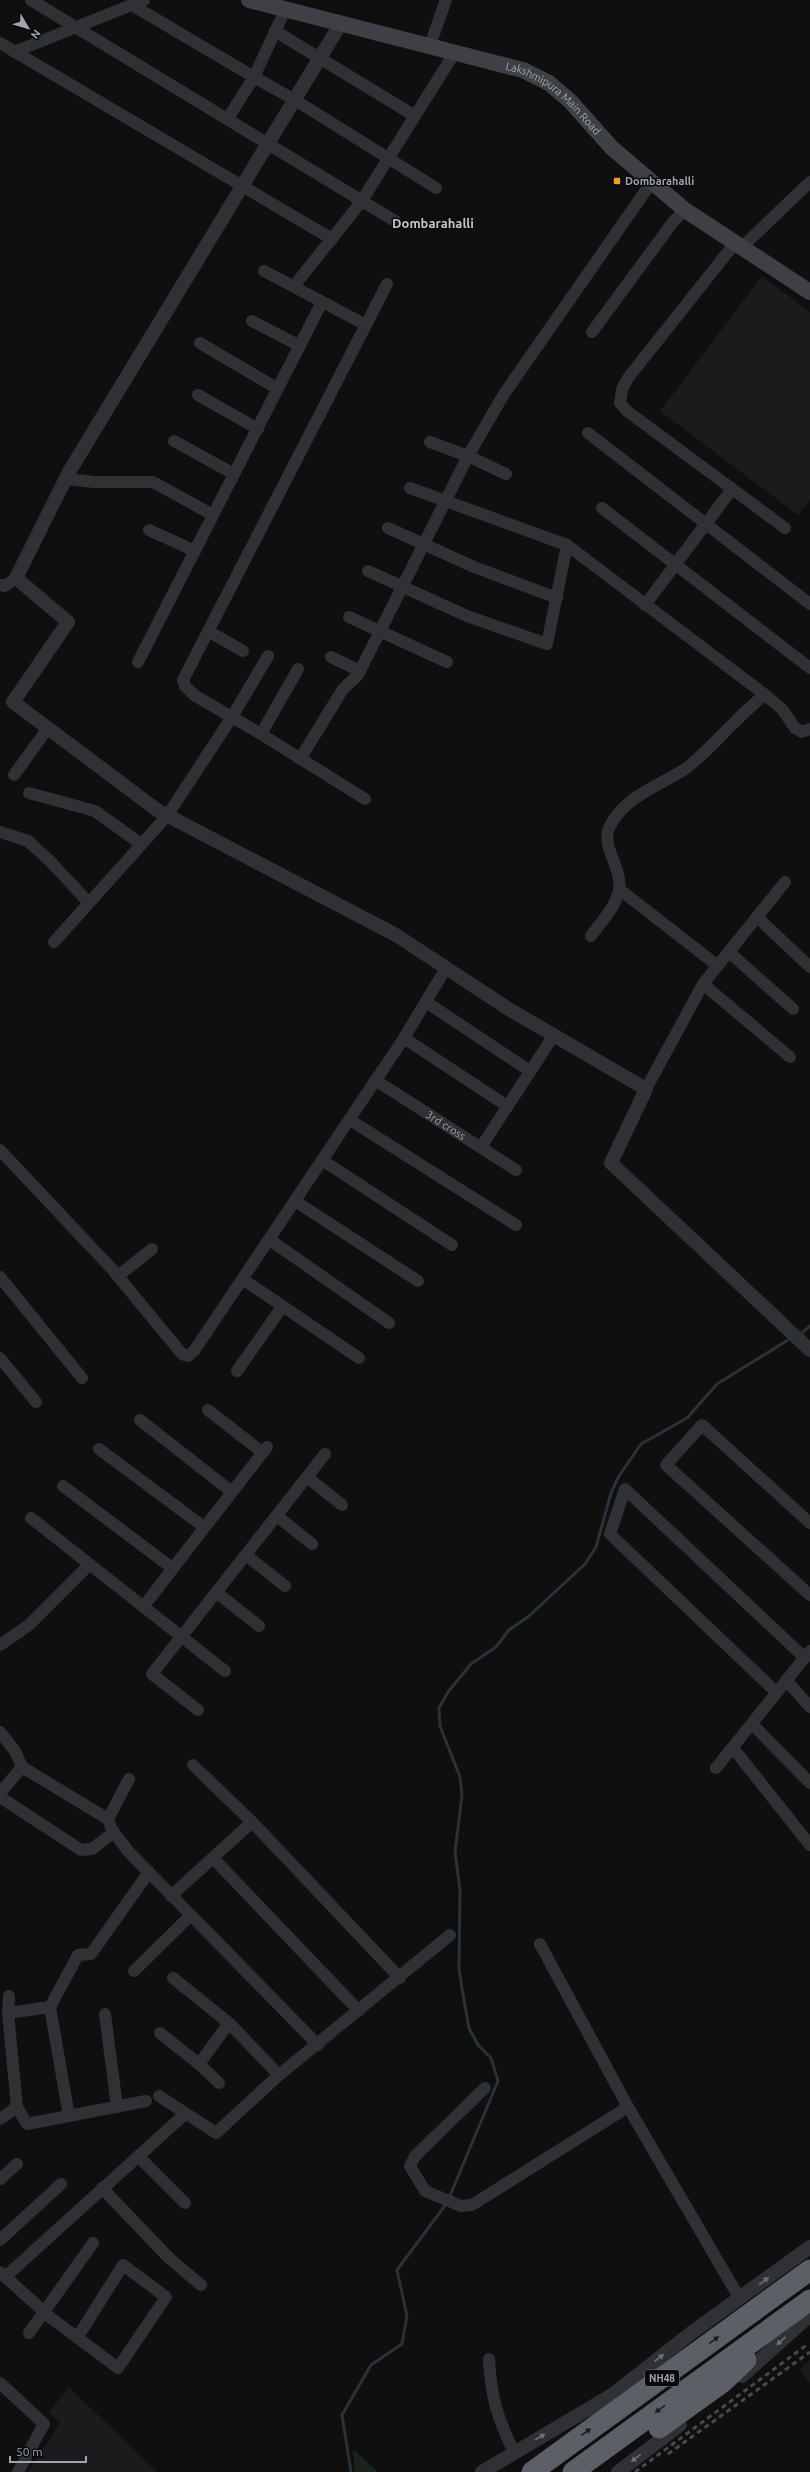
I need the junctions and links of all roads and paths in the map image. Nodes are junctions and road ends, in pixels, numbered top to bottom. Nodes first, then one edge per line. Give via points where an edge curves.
1 (31, 0) edge
2 (144, 0) edge
3 (250, 0) edge
4 (446, 0) edge
5 (132, 5) junction
6 (286, 8) junction
7 (341, 23) junction
8 (77, 27) junction
9 (275, 31) junction
10 (0, 43) edge
11 (430, 45) junction
12 (14, 52) junction
13 (455, 52) junction
14 (320, 58) junction
15 (254, 77) junction
16 (295, 100) junction
17 (415, 116) junction
18 (228, 118) junction
19 (269, 144) junction
20 (388, 160) junction
21 (810, 182) edge
22 (651, 183) junction
23 (243, 186) junction
24 (436, 188) dead end
25 (361, 202) junction
26 (685, 210) junction
27 (394, 221) dead end
28 (332, 239) junction
29 (739, 245) junction
30 (264, 271) dead end
31 (387, 284) dead end
32 (294, 286) junction
33 (810, 292) edge
34 (322, 302) junction
35 (252, 321) dead end
36 (366, 325) junction
37 (592, 332) dead end
38 (200, 343) dead end
39 (300, 346) junction
40 (278, 389) junction
41 (198, 395) dead end
42 (258, 428) junction
43 (588, 434) dead end
44 (174, 441) dead end
45 (430, 442) dead end
46 (468, 456) junction
47 (234, 474) junction
48 (506, 474) dead end
49 (66, 479) junction
50 (410, 488) dead end
51 (732, 489) junction
52 (445, 500) junction
53 (602, 508) dead end
54 (213, 515) junction
55 (705, 524) junction
56 (388, 528) dead end
57 (784, 528) dead end
58 (149, 530) dead end
59 (423, 545) junction
60 (567, 545) junction
61 (195, 551) junction
62 (676, 564) junction
63 (368, 571) dead end
64 (16, 578) junction
65 (0, 585) edge
66 (402, 588) junction
67 (557, 598) junction
68 (810, 604) edge
69 (645, 605) junction
70 (349, 617) dead end
71 (208, 631) junction
72 (380, 631) junction
73 (243, 651) dead end
74 (268, 656) dead end
75 (331, 657) dead end
76 (138, 662) dead end
77 (446, 662) dead end
78 (810, 668) edge
79 (298, 669) dead end
80 (360, 671) junction
81 (764, 694) junction
82 (232, 717) junction
83 (48, 728) junction
84 (810, 729) edge
85 (262, 734) junction
86 (300, 759) junction
87 (14, 775) dead end
88 (29, 793) dead end
89 (365, 799) dead end
90 (167, 816) junction
91 (0, 832) edge
92 (141, 844) junction
93 (785, 882) dead end
94 (619, 889) junction
95 (88, 902) junction
96 (757, 918) junction
97 (591, 936) dead end
98 (54, 942) dead end
99 (729, 952) junction
100 (809, 963) edge
101 (718, 966) junction
102 (446, 968) junction
103 (703, 984) junction
104 (426, 1002) junction
105 (793, 1009) dead end
106 (554, 1035) junction
107 (404, 1038) junction
108 (790, 1057) dead end
109 (530, 1071) junction
110 (375, 1080) junction
111 (646, 1089) junction
112 (507, 1106) junction
113 (350, 1120) junction
114 (481, 1146) junction
115 (0, 1150) edge
116 (322, 1160) junction
117 (516, 1170) dead end
118 (296, 1201) junction
119 (516, 1226) dead end
120 (270, 1240) junction
121 (452, 1246) dead end
122 (152, 1249) dead end
123 (118, 1276) junction
124 (0, 1277) edge
125 (244, 1280) junction
126 (418, 1281) dead end
127 (282, 1307) junction
128 (389, 1323) dead end
129 (810, 1350) edge
130 (0, 1358) edge
131 (359, 1358) dead end
132 (237, 1371) dead end
133 (82, 1378) dead end
134 (36, 1402) dead end
135 (208, 1410) dead end
136 (140, 1420) dead end
137 (99, 1449) dead end
138 (325, 1454) dead end
139 (307, 1477) junction
140 (63, 1486) dead end
141 (232, 1492) junction
142 (342, 1505) dead end
143 (277, 1516) junction
144 (31, 1518) dead end
145 (810, 1522) edge
146 (204, 1527) junction
147 (312, 1544) dead end
148 (246, 1555) junction
149 (89, 1565) junction
150 (172, 1568) junction
151 (285, 1586) dead end
152 (216, 1592) junction
153 (810, 1595) edge
154 (143, 1607) junction
155 (259, 1626) dead end
156 (182, 1637) junction
157 (0, 1645) edge
158 (807, 1655) edge
159 (225, 1671) dead end
160 (786, 1680) junction
161 (776, 1692) junction
162 (810, 1707) edge
163 (198, 1710) dead end
164 (752, 1724) junction
165 (0, 1732) edge
166 (733, 1748) junction
167 (193, 1765) dead end
168 (22, 1767) junction
169 (716, 1768) dead end
170 (129, 1779) dead end
171 (810, 1783) edge
172 (0, 1793) edge
173 (0, 1797) edge
174 (108, 1819) junction
175 (252, 1822) junction
176 (114, 1832) junction
177 (810, 1844) edge
178 (212, 1858) junction
179 (149, 1872) junction
180 (171, 1896) junction
181 (191, 1916) junction
182 (450, 1936) dead end
183 (540, 1944) dead end
184 (134, 1971) dead end
185 (173, 1978) dead end
186 (400, 1978) junction
187 (9, 1996) dead end
188 (50, 2007) junction
189 (359, 2011) junction
190 (8, 2012) junction
191 (105, 2014) dead end
192 (229, 2023) junction
193 (160, 2033) dead end
194 (318, 2045) junction
195 (199, 2064) junction
196 (279, 2075) junction
197 (219, 2083) dead end
198 (485, 2088) dead end
199 (159, 2096) dead end
200 (146, 2101) dead end
201 (17, 2107) junction
202 (116, 2107) junction
203 (628, 2107) junction
204 (185, 2114) junction
205 (69, 2116) junction
206 (0, 2119) edge
207 (138, 2156) junction
208 (17, 2164) dead end
209 (0, 2179) edge
210 (61, 2184) dead end
211 (102, 2188) junction
212 (184, 2203) dead end
213 (0, 2240) edge
214 (93, 2243) dead end
215 (810, 2247) edge
216 (810, 2270) edge
217 (3, 2274) edge
218 (201, 2285) dead end
219 (740, 2300) junction
220 (808, 2307) edge
221 (44, 2313) junction
222 (29, 2333) dead end
223 (77, 2338) junction
224 (489, 2359) dead end
225 (0, 2383) edge
226 (568, 2445) junction
227 (514, 2462) edge
228 (18, 2472) edge
229 (482, 2472) edge
230 (532, 2472) edge
231 (573, 2472) edge
232 (596, 2472) edge
233 (618, 2472) edge

1 - 8 street
2 - 5 street
3 - 6 main road, Lakshmipura Main Road
4 - 11 street
5 - 8 street
5 - 15 street
6 - 7 main road, Lakshmipura Main Road
6 - 9 street
7 - 11 main road, Lakshmipura Main Road
7 - 14 street
8 - 12 street
8 - 18 street
9 - 14 street
9 - 15 street
10 - 12 street
11 - 13 main road, Lakshmipura Main Road
12 - 23 street
13 - 17 street
13 - 22 main road, Lakshmipura Main Road via 523,70 549,83 570,101 612,148
14 - 16 street
14 - 17 street
15 - 16 street
15 - 18 street
16 - 19 street
16 - 20 street
17 - 20 street
18 - 19 street
19 - 23 street
19 - 25 street
20 - 24 street
20 - 25 street
21 - 29 street
22 - 26 main road, Lakshmipura Main Road
22 - 46 street via 504,394
23 - 28 street
23 - 49 street
25 - 27 street
25 - 28 street
26 - 29 main road, Lakshmipura Main Road
26 - 37 street via 673,222
28 - 32 street
29 - 33 main road, Lakshmipura Main Road
29 - 51 street via 628,378 622,389 620,403 627,411
30 - 32 street
31 - 36 street
32 - 34 street
34 - 36 street
34 - 39 street
35 - 39 street
36 - 71 street
38 - 40 street
39 - 40 street
40 - 42 street
41 - 42 street
42 - 47 street
43 - 55 street
44 - 47 street
45 - 46 street
46 - 48 street
46 - 52 street
47 - 54 street
49 - 54 street via 94,482 153,482
49 - 64 street
50 - 52 street
51 - 55 street
51 - 57 street
52 - 59 street
52 - 60 street
53 - 62 street
54 - 61 street
55 - 62 street
55 - 68 street
56 - 59 street
58 - 61 street
59 - 66 street
59 - 67 street
60 - 67 street
60 - 69 street
61 - 76 street
62 - 69 street
62 - 78 street
63 - 66 street
64 - 65 street via 5,586
64 - 83 street via 68,622 13,702
66 - 67 street via 467,616 547,644
66 - 72 street
69 - 81 street
70 - 72 street
71 - 73 street
71 - 82 street via 183,680 194,695
72 - 77 street
72 - 80 street
74 - 82 street
75 - 80 street
79 - 85 street
80 - 86 street via 343,689
81 - 84 street via 782,709 795,728 802,732
81 - 94 street via 685,769 640,795 622,811 609,828 608,843 617,866
82 - 85 street
82 - 90 street
83 - 87 street
83 - 90 street
85 - 86 street
86 - 89 street
88 - 92 street via 95,811
90 - 92 street
90 - 102 street via 396,935
91 - 95 street via 28,841
92 - 95 street
93 - 96 street
94 - 97 street via 614,905
94 - 101 street
95 - 98 street
96 - 99 street
96 - 100 street
99 - 101 street
99 - 105 street
101 - 103 street
102 - 104 street
102 - 106 street
103 - 108 street
103 - 111 street
104 - 107 street
104 - 109 street
106 - 109 street
106 - 111 street
107 - 110 street
107 - 112 street
109 - 112 street
110 - 113 street
110 - 114 street, 3rd cross
111 - 129 street via 611,1163
112 - 114 street
113 - 116 street
113 - 119 street
114 - 117 street, 3rd cross
115 - 123 street
116 - 118 street
116 - 121 street
118 - 120 street
118 - 126 street
120 - 125 street
120 - 128 street
122 - 123 street
123 - 125 street via 182,1354 188,1356
124 - 133 street
125 - 127 street
127 - 131 street
127 - 132 street
130 - 134 street
135 - 141 street via 264,1449
136 - 141 street
137 - 146 street
138 - 139 street
139 - 142 street
139 - 143 street
140 - 150 street
141 - 146 street
143 - 147 street
143 - 148 street
144 - 149 street
145 - 153 street via 702,1425 666,1465
146 - 150 street
148 - 151 street
148 - 152 street
149 - 154 street
149 - 157 street via 29,1625
150 - 154 street
152 - 155 street
152 - 156 street
154 - 156 street
156 - 159 street
156 - 163 street via 152,1674
158 - 160 street
158 - 161 street via 625,1489 610,1534
160 - 161 street
160 - 162 street
161 - 164 street
164 - 166 street
164 - 171 street
165 - 168 street
166 - 169 street
166 - 177 street
167 - 175 street
168 - 172 street
168 - 174 street
170 - 174 street
173 - 176 street via 81,1850 92,1849
174 - 176 street
175 - 178 street
175 - 186 street
176 - 179 street
178 - 180 street
178 - 189 street
179 - 180 street
179 - 188 street via 91,1954 78,1955
180 - 181 street
181 - 184 street
181 - 194 street
182 - 186 street
183 - 203 street
185 - 192 street
186 - 189 street
187 - 190 street
188 - 190 street
188 - 205 street
189 - 194 street
190 - 201 street
191 - 202 street
192 - 195 street
192 - 196 street
193 - 195 street
194 - 196 street
195 - 197 street
196 - 204 street via 216,2133
198 - 203 street via 415,2156 410,2166 425,2191 461,2206 472,2205
199 - 204 street
200 - 202 street
201 - 205 street via 27,2124
201 - 206 street
202 - 205 street
203 - 219 street
204 - 207 street
207 - 211 street
207 - 212 street
208 - 209 street
210 - 213 street
211 - 217 street
211 - 218 street via 169,2258
214 - 221 street
219 -> 215 street
226 -> 216 highway, NH48
217 - 221 street
227 -> 219 street via 612,2395 691,2333
220 -> 231 highway, NH48
220 - 232 highway via 723,2382
220 -> 233 street via 716,2398
221 - 222 street
221 - 223 street
223 - 223 street via 122,2265 166,2297 118,2368
224 - 227 street via 491,2392
225 - 228 street via 44,2424
226 - 227 highway
226 - 230 highway, NH48
227 - 229 street

